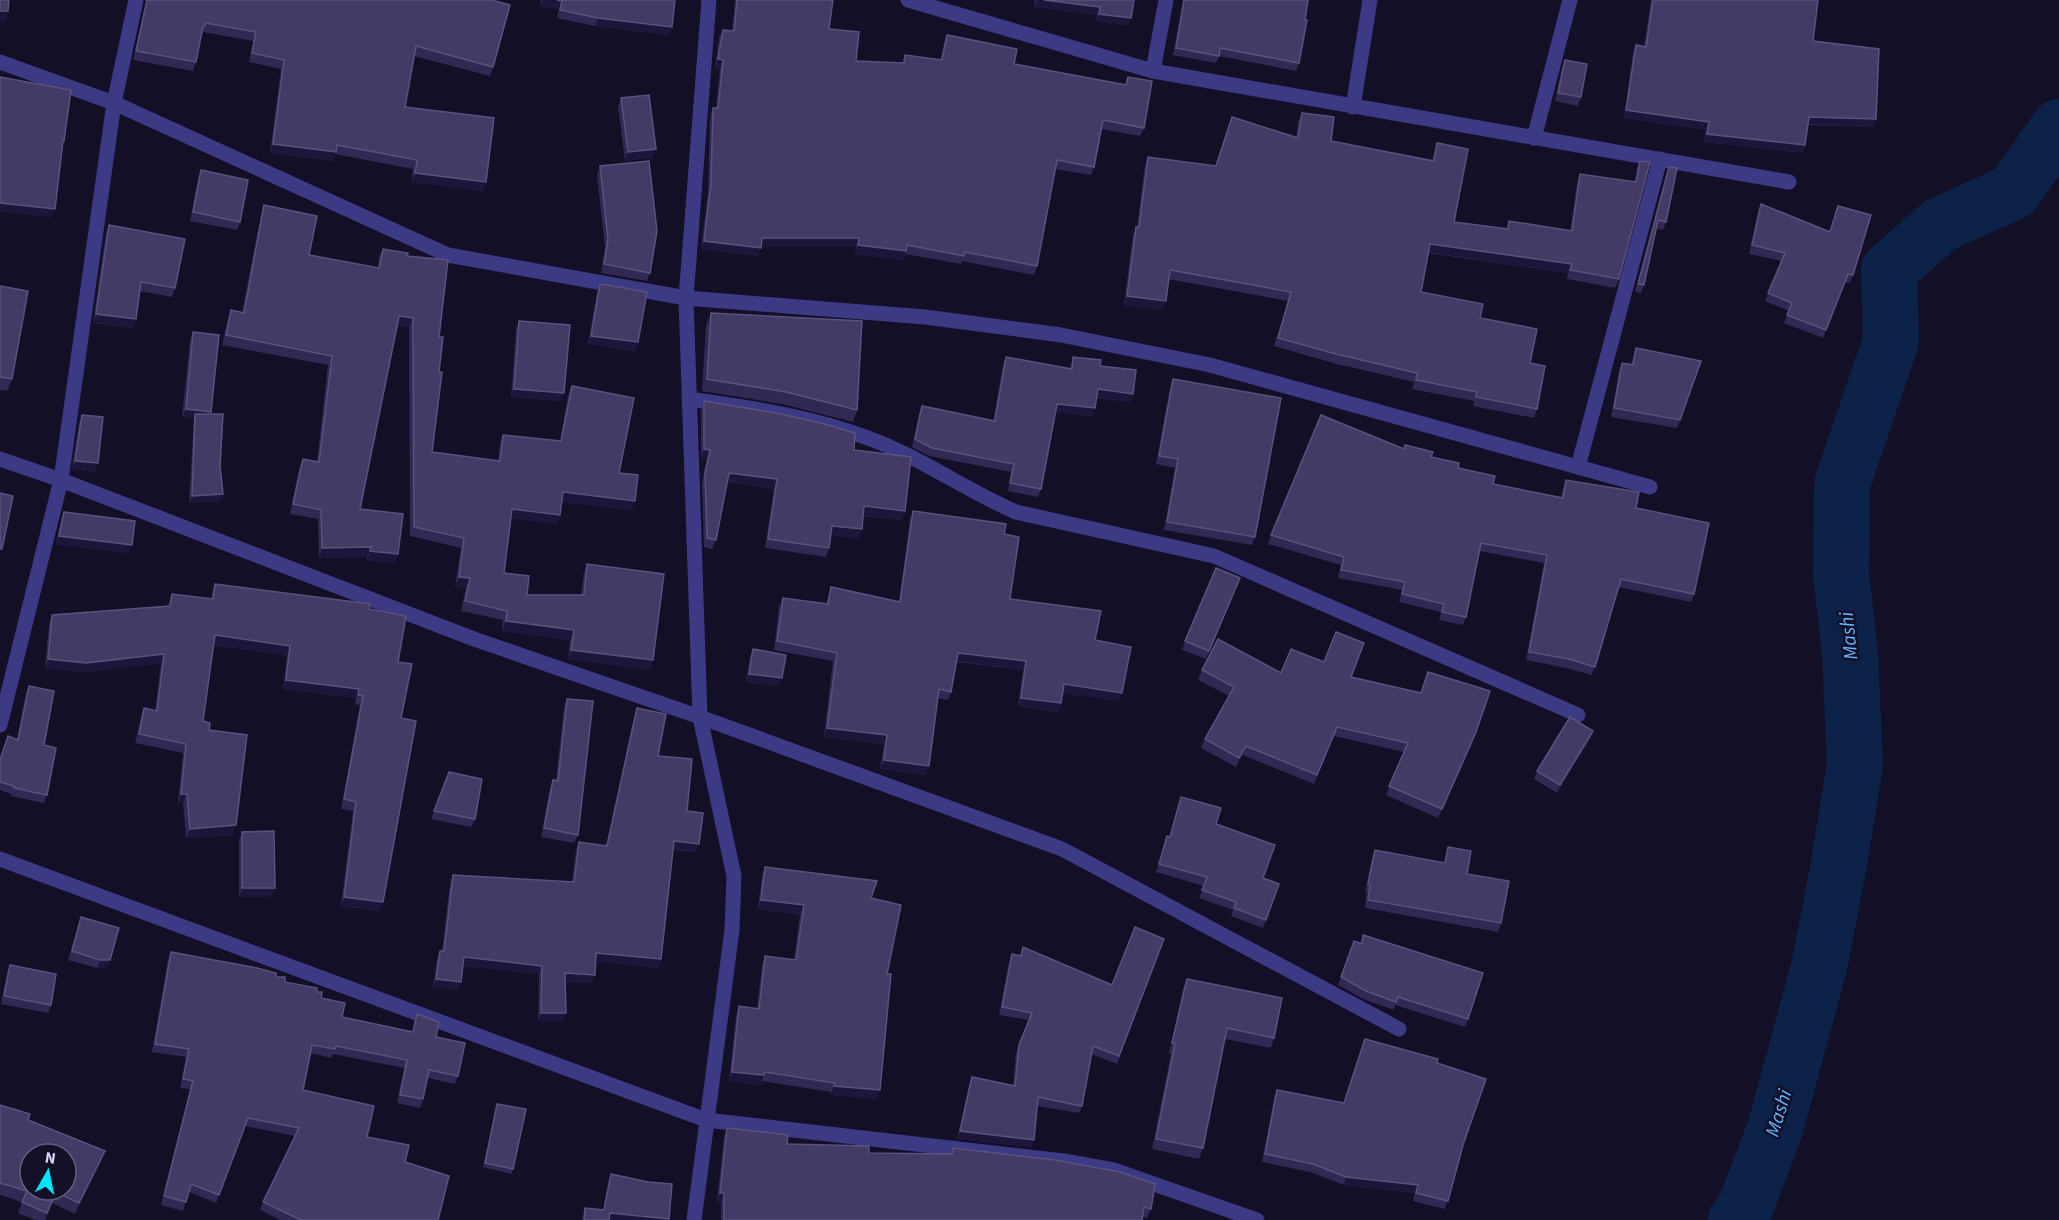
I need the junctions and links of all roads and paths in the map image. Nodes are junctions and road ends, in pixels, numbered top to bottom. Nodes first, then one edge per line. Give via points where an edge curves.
1 (136, 0) edge
2 (710, 0) edge
3 (908, 0) edge
4 (1166, 0) edge
5 (1370, 0) edge
6 (1569, 0) edge
7 (0, 62) edge
8 (1153, 71) junction
9 (114, 103) junction
10 (1353, 107) junction
11 (1534, 138) junction
12 (1660, 159) junction
13 (1789, 182) dead end
14 (686, 298) junction
15 (689, 399) junction
16 (0, 459) edge
17 (1578, 468) junction
18 (61, 480) junction
19 (1650, 487) dead end
20 (1578, 715) dead end
21 (700, 717) junction
22 (0, 725) edge
23 (0, 859) edge
24 (1399, 1029) dead end
25 (706, 1120) junction
26 (694, 1220) edge
27 (1257, 1220) edge

1 - 9 street
2 - 14 street
3 - 8 street
4 - 8 street
5 - 10 street
6 - 11 street
7 - 9 street
8 - 10 street
9 - 14 street via 448,255
9 - 18 street
10 - 11 street
11 - 12 street
12 - 13 street
12 - 17 street
14 - 15 street
14 - 17 street via 925,317 1061,335 1210,365
15 - 20 street via 810,419 870,438 1016,512 1214,556
15 - 21 street
16 - 18 street
17 - 19 street
18 - 21 street via 474,639
18 - 22 street
21 - 24 street via 1062,849
21 - 25 street via 734,876 732,930
23 - 25 street
25 - 26 street
25 - 27 street via 1114,1170

